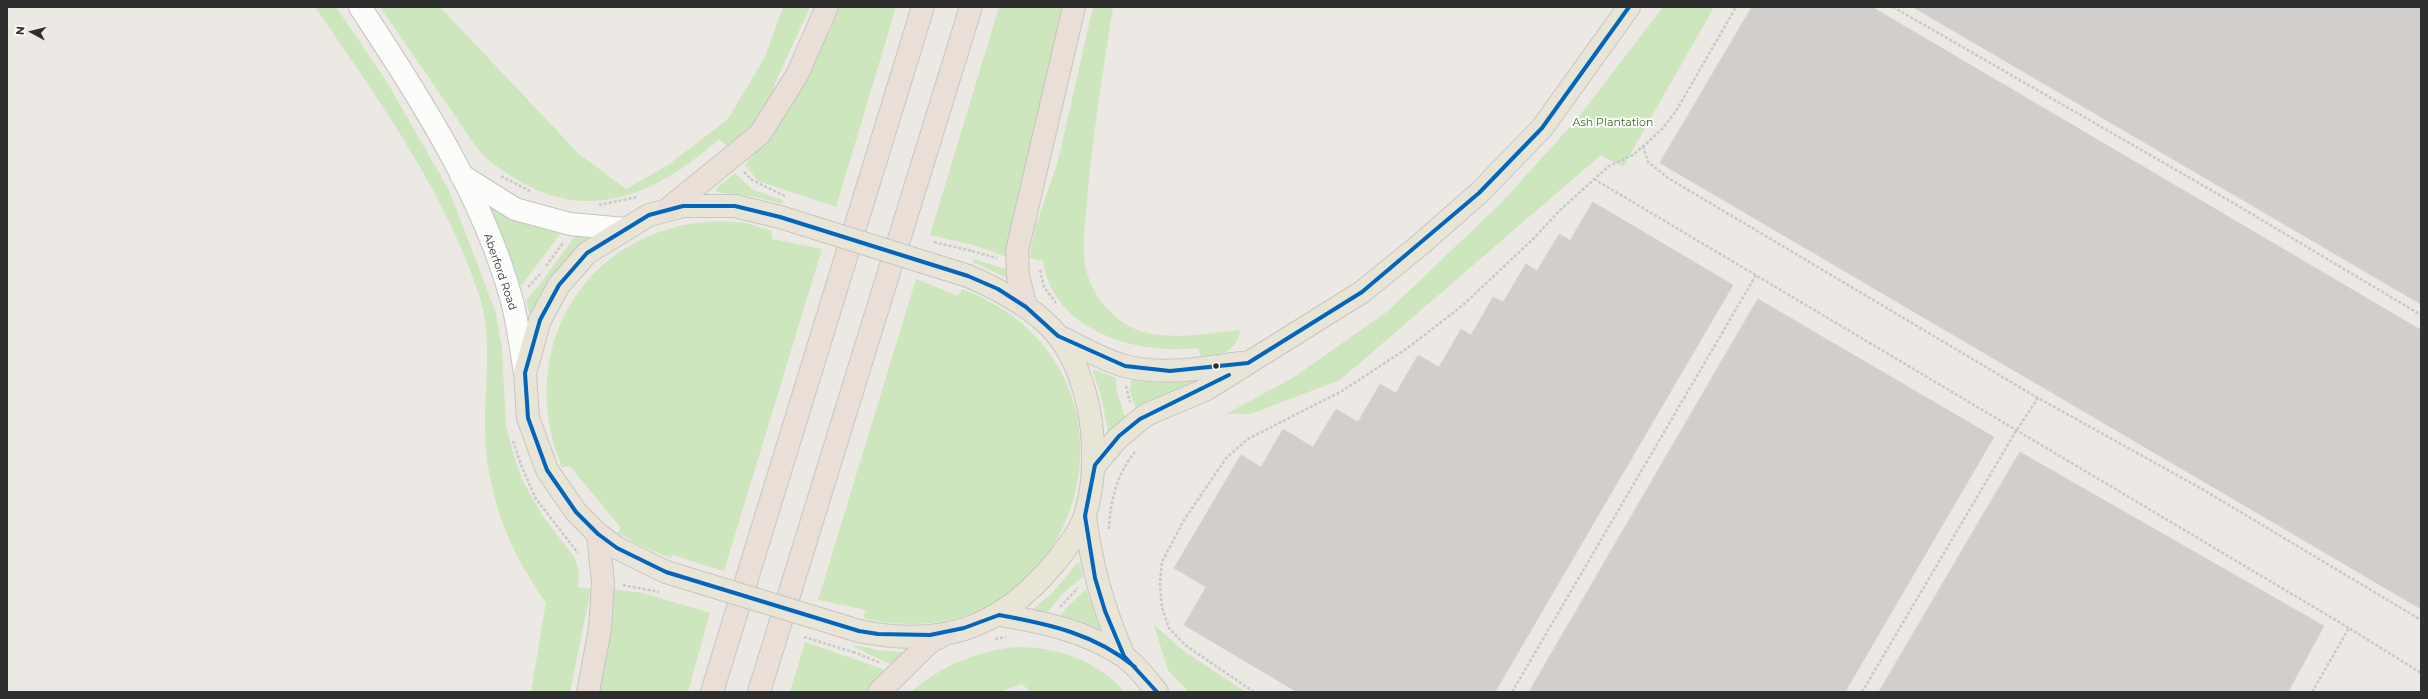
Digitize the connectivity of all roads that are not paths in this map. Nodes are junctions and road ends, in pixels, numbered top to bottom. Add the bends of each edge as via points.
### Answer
1 (360, 7) edge
2 (827, 7) edge
3 (923, 7) edge
4 (970, 7) edge
5 (1074, 7) edge
6 (1629, 7) edge
7 (461, 175) junction
8 (668, 209) junction
9 (625, 229) junction
10 (1026, 308) junction
11 (1058, 336) junction
12 (1248, 362) junction
13 (525, 373) junction
14 (1095, 465) junction
15 (1085, 516) junction
16 (598, 534) junction
17 (999, 615) junction
18 (945, 634) junction
19 (1124, 656) junction
20 (588, 692) edge
21 (712, 692) edge
22 (759, 692) edge
23 (879, 692) edge
24 (1157, 692) edge

1 - 7 main road, Aberford Road via 399,65
2 - 8 highway via 797,75 760,134
3 - 21 highway
4 - 22 highway
5 - 10 highway via 1019,240 1017,264
6 - 12 main road via 1542,128 1478,193 1362,292
7 - 9 main road, Aberford Road via 515,209 570,224
7 - 13 main road, Aberford Road via 494,246 511,297
8 - 9 main road via 649,214
8 - 10 main road, bridge via 683,206 784,207 968,276 998,289
9 - 13 main road via 587,253 559,285 540,320
10 - 11 main road
11 - 12 main road via 1125,366 1149,370 1170,371
11 - 14 main road via 1074,365 1090,408
12 - 14 main road via 1205,390 1148,414 1136,422 1116,439
13 - 16 main road via 528,418 547,470 576,512
14 - 15 main road
15 - 17 main road via 1063,554 1035,586
15 - 19 main road via 1095,578 1105,611
16 - 18 main road, bridge via 663,583 887,637 916,638
16 - 20 highway via 603,583 600,629
17 - 18 main road via 973,627
17 - 19 main road via 1050,623
18 - 23 highway via 930,642
19 - 24 main road

